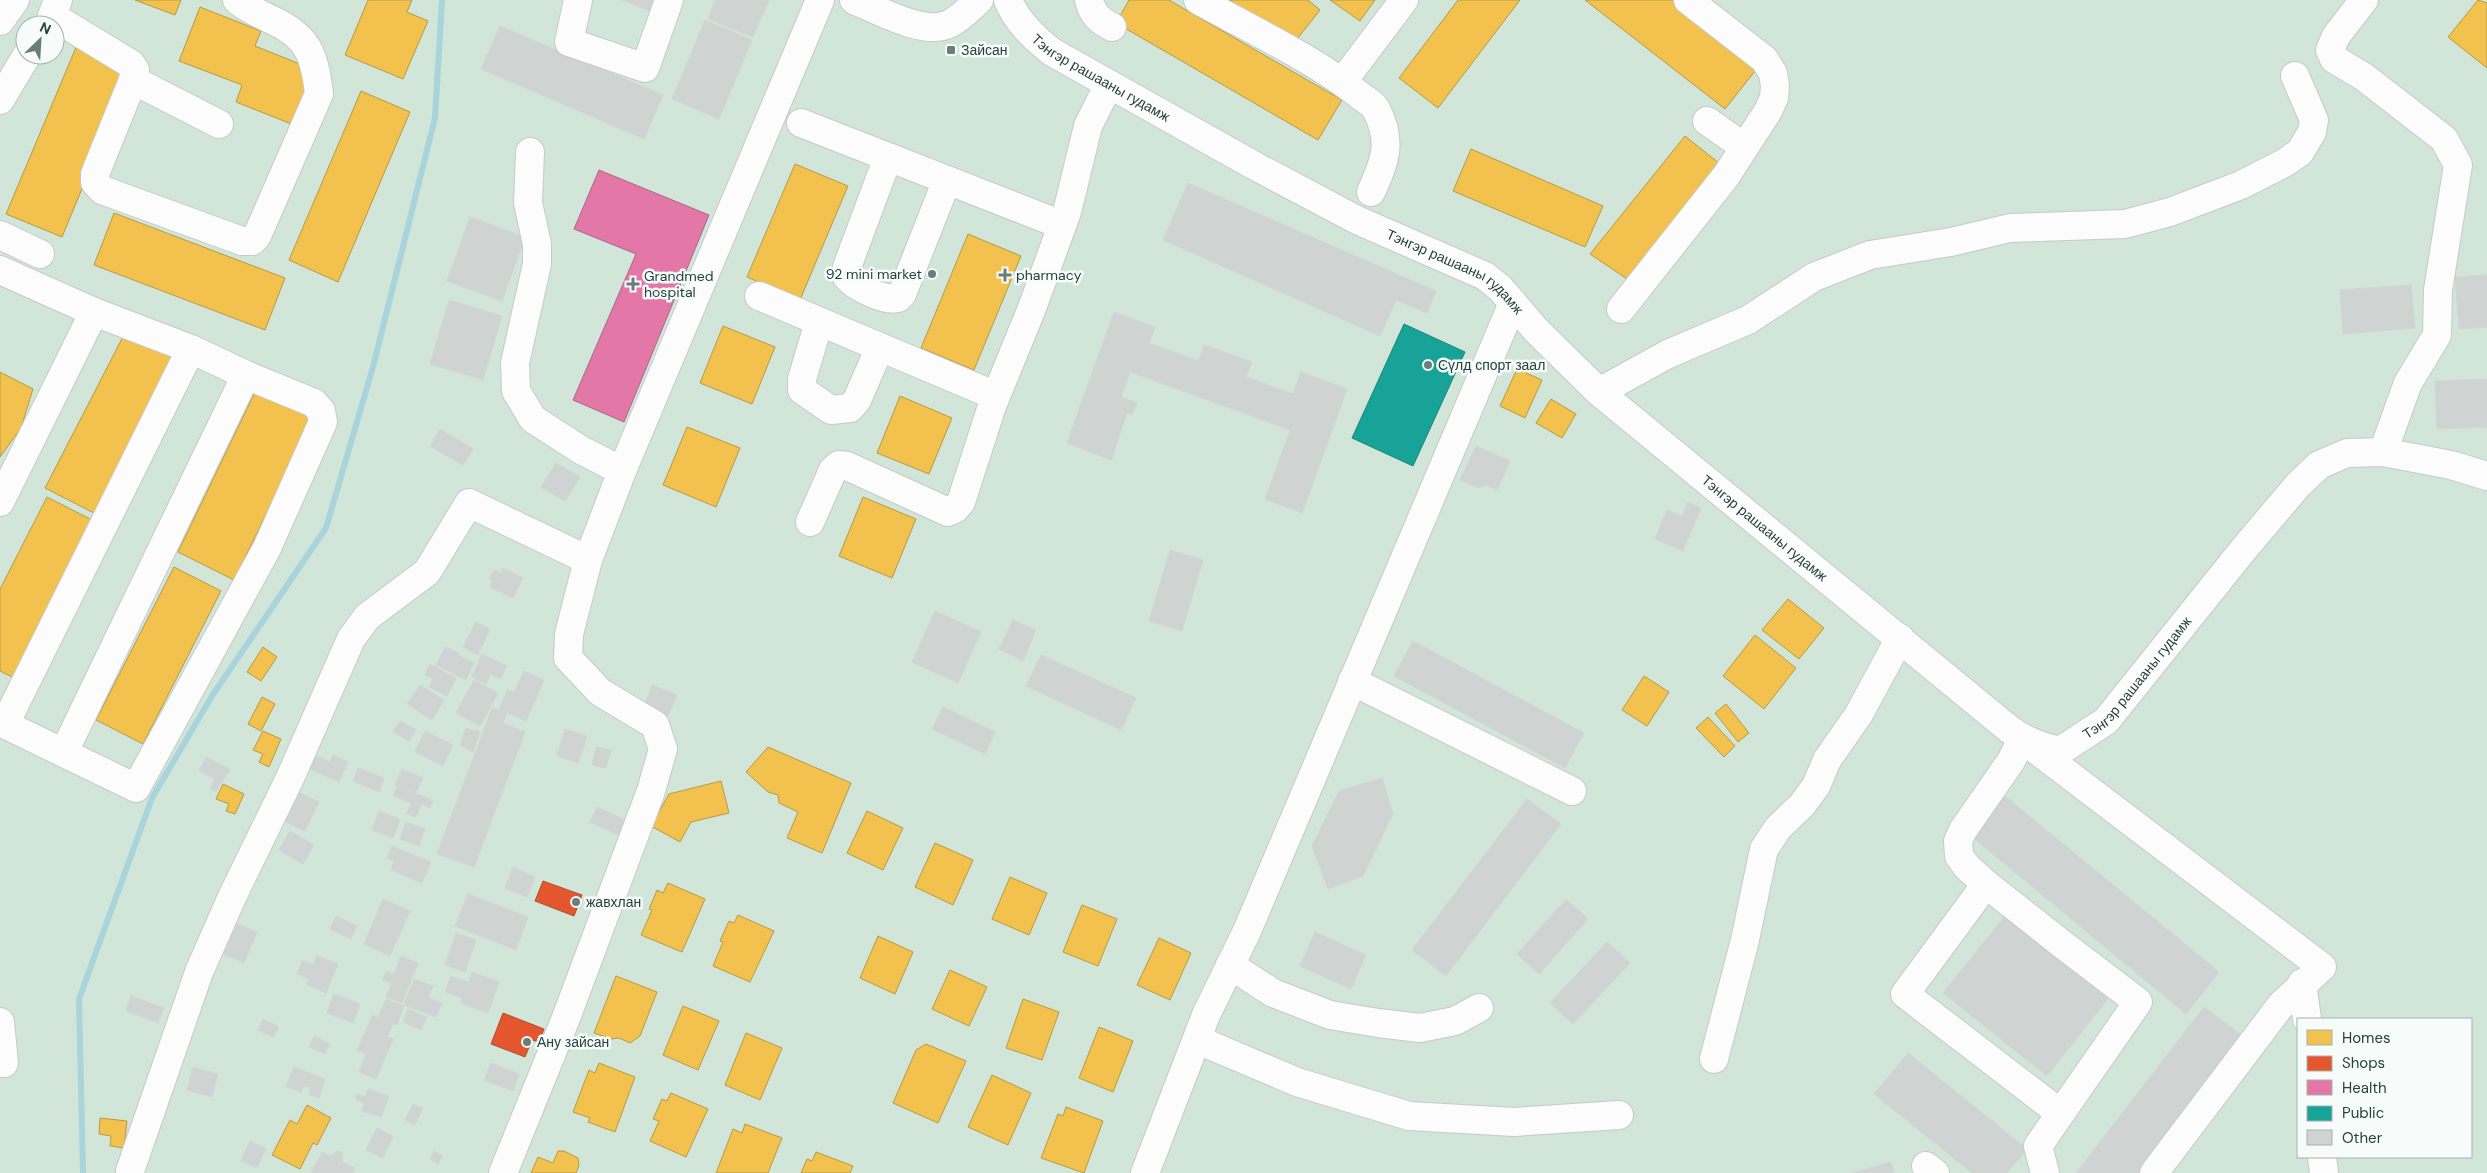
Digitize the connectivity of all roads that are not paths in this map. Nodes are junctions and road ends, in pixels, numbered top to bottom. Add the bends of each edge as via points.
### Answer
1 (237, 0) edge
2 (578, 0) edge
3 (669, 0) edge
4 (820, 0) edge
5 (854, 0) edge
6 (979, 0) edge
7 (1008, 0) edge
8 (1089, 0) edge
9 (1198, 0) edge
10 (1404, 0) edge
11 (1688, 0) edge
12 (2364, 0) edge
13 (52, 14) edge
14 (1112, 27) dead end
15 (21, 65) edge
16 (2295, 76) dead end
17 (133, 80) junction
18 (1343, 81) junction
19 (1109, 84) junction
20 (0, 100) edge
21 (1707, 121) dead end
22 (802, 123) dead end
23 (219, 124) dead end
24 (1744, 147) junction
25 (530, 152) dead end
26 (888, 157) junction
27 (947, 180) junction
28 (1371, 192) dead end
29 (1062, 225) junction
30 (0, 235) edge
31 (40, 254) dead end
32 (0, 270) edge
33 (759, 296) dead end
34 (1513, 303) junction
35 (1621, 309) dead end
36 (94, 312) junction
37 (819, 322) junction
38 (880, 347) junction
39 (192, 348) junction
40 (246, 375) junction
41 (1599, 392) junction
42 (996, 396) junction
43 (2383, 452) junction
44 (622, 471) junction
45 (2487, 476) edge
46 (0, 502) edge
47 (810, 522) dead end
48 (588, 560) junction
49 (1900, 638) junction
50 (1352, 682) junction
51 (2, 723) edge
52 (2022, 739) junction
53 (64, 752) junction
54 (1572, 791) dead end
55 (1986, 884) junction
56 (1230, 965) junction
57 (2302, 983) junction
58 (1479, 1008) dead end
59 (2307, 1018) edge
60 (0, 1022) edge
61 (1198, 1040) junction
62 (1714, 1059) dead end
63 (4, 1064) dead end
64 (2060, 1114) junction
65 (1619, 1115) dead end
66 (2322, 1158) edge
67 (130, 1171) dead end
68 (503, 1173) edge
69 (1145, 1173) edge
70 (2045, 1173) edge
71 (2154, 1173) edge
72 (2324, 1173) edge

1 - 17 street via 283,25 302,40 317,69 320,94 252,241 242,242 102,190 95,182 95,174
2 - 3 street via 569,42 645,68
4 - 44 street
5 - 6 street via 928,27 948,25
7 - 19 street, Тэнгэр рашааны гудамж via 1013,13 1037,40
8 - 14 street via 1091,10
9 - 18 street
10 - 18 street
11 - 24 street via 1764,59 1773,72 1774,98
12 - 43 street via 2336,36 2330,50 2334,59 2364,76 2444,139 2458,165 2438,290 2436,335 2408,383
13 - 17 street via 131,64 135,70
15 - 20 street
16 - 41 street via 2314,120 2307,144 2286,162 2241,185 2170,212 2125,224 2010,228 1951,242 1870,255 1814,278 1748,320 1668,354
17 - 23 street
18 - 28 street via 1375,108 1386,139 1385,161
19 - 29 street via 1088,126
19 - 34 street, Тэнгэр рашааны гудамж via 1358,220 1485,276
21 - 24 street
22 - 26 street
24 - 35 street via 1726,176
25 - 44 street via 528,203 537,244 536,264 515,363 516,390 533,419 581,450
26 - 27 street
26 - 27 street via 847,267 846,277 871,292 894,299 902,294
27 - 29 street
29 - 42 street
30 - 31 street
32 - 36 street
33 - 37 street
34 - 41 street, Тэнгэр рашааны гудамж
34 - 50 street
36 - 39 street
36 - 46 street
37 - 38 street
37 - 38 street via 802,379 802,390 831,410 850,408 857,400
38 - 42 street
39 - 40 street
39 - 51 street
40 - 53 street
40 - 53 street via 314,404 321,411 323,422 268,548 136,788
41 - 49 street, Тэнгэр рашааны гудамж
42 - 47 street via 961,502 955,509 948,512 839,465 833,470
43 - 45 street, Тэнгэр рашааны гудамж via 2451,465
43 - 52 street, Тэнгэр рашааны гудамж via 2347,453 2319,466 2298,485 2106,721 2060,751
44 - 48 street
48 - 67 street via 469,504 427,572 367,617 351,639 199,972
48 - 68 street via 569,634 568,658 600,692 655,725 662,748 651,791 623,854 566,1018
49 - 52 street, Тэнгэр рашааны гудамж
49 - 62 street via 1874,689 1827,760 1809,797 1778,828 1764,849 1745,940
50 - 54 street
50 - 56 street
51 - 53 street
52 - 55 street via 1958,842 1959,856
52 - 57 street via 2322,967
55 - 64 street via 2138,1002
55 - 64 street via 1905,994
56 - 58 street via 1273,993 1330,1015 1420,1028 1455,1021
56 - 61 street
57 - 59 street
57 - 71 street via 2281,1005
60 - 63 street
61 - 65 street via 1297,1082 1409,1116 1514,1122
61 - 69 street
64 - 70 street via 2038,1146
66 - 72 street

